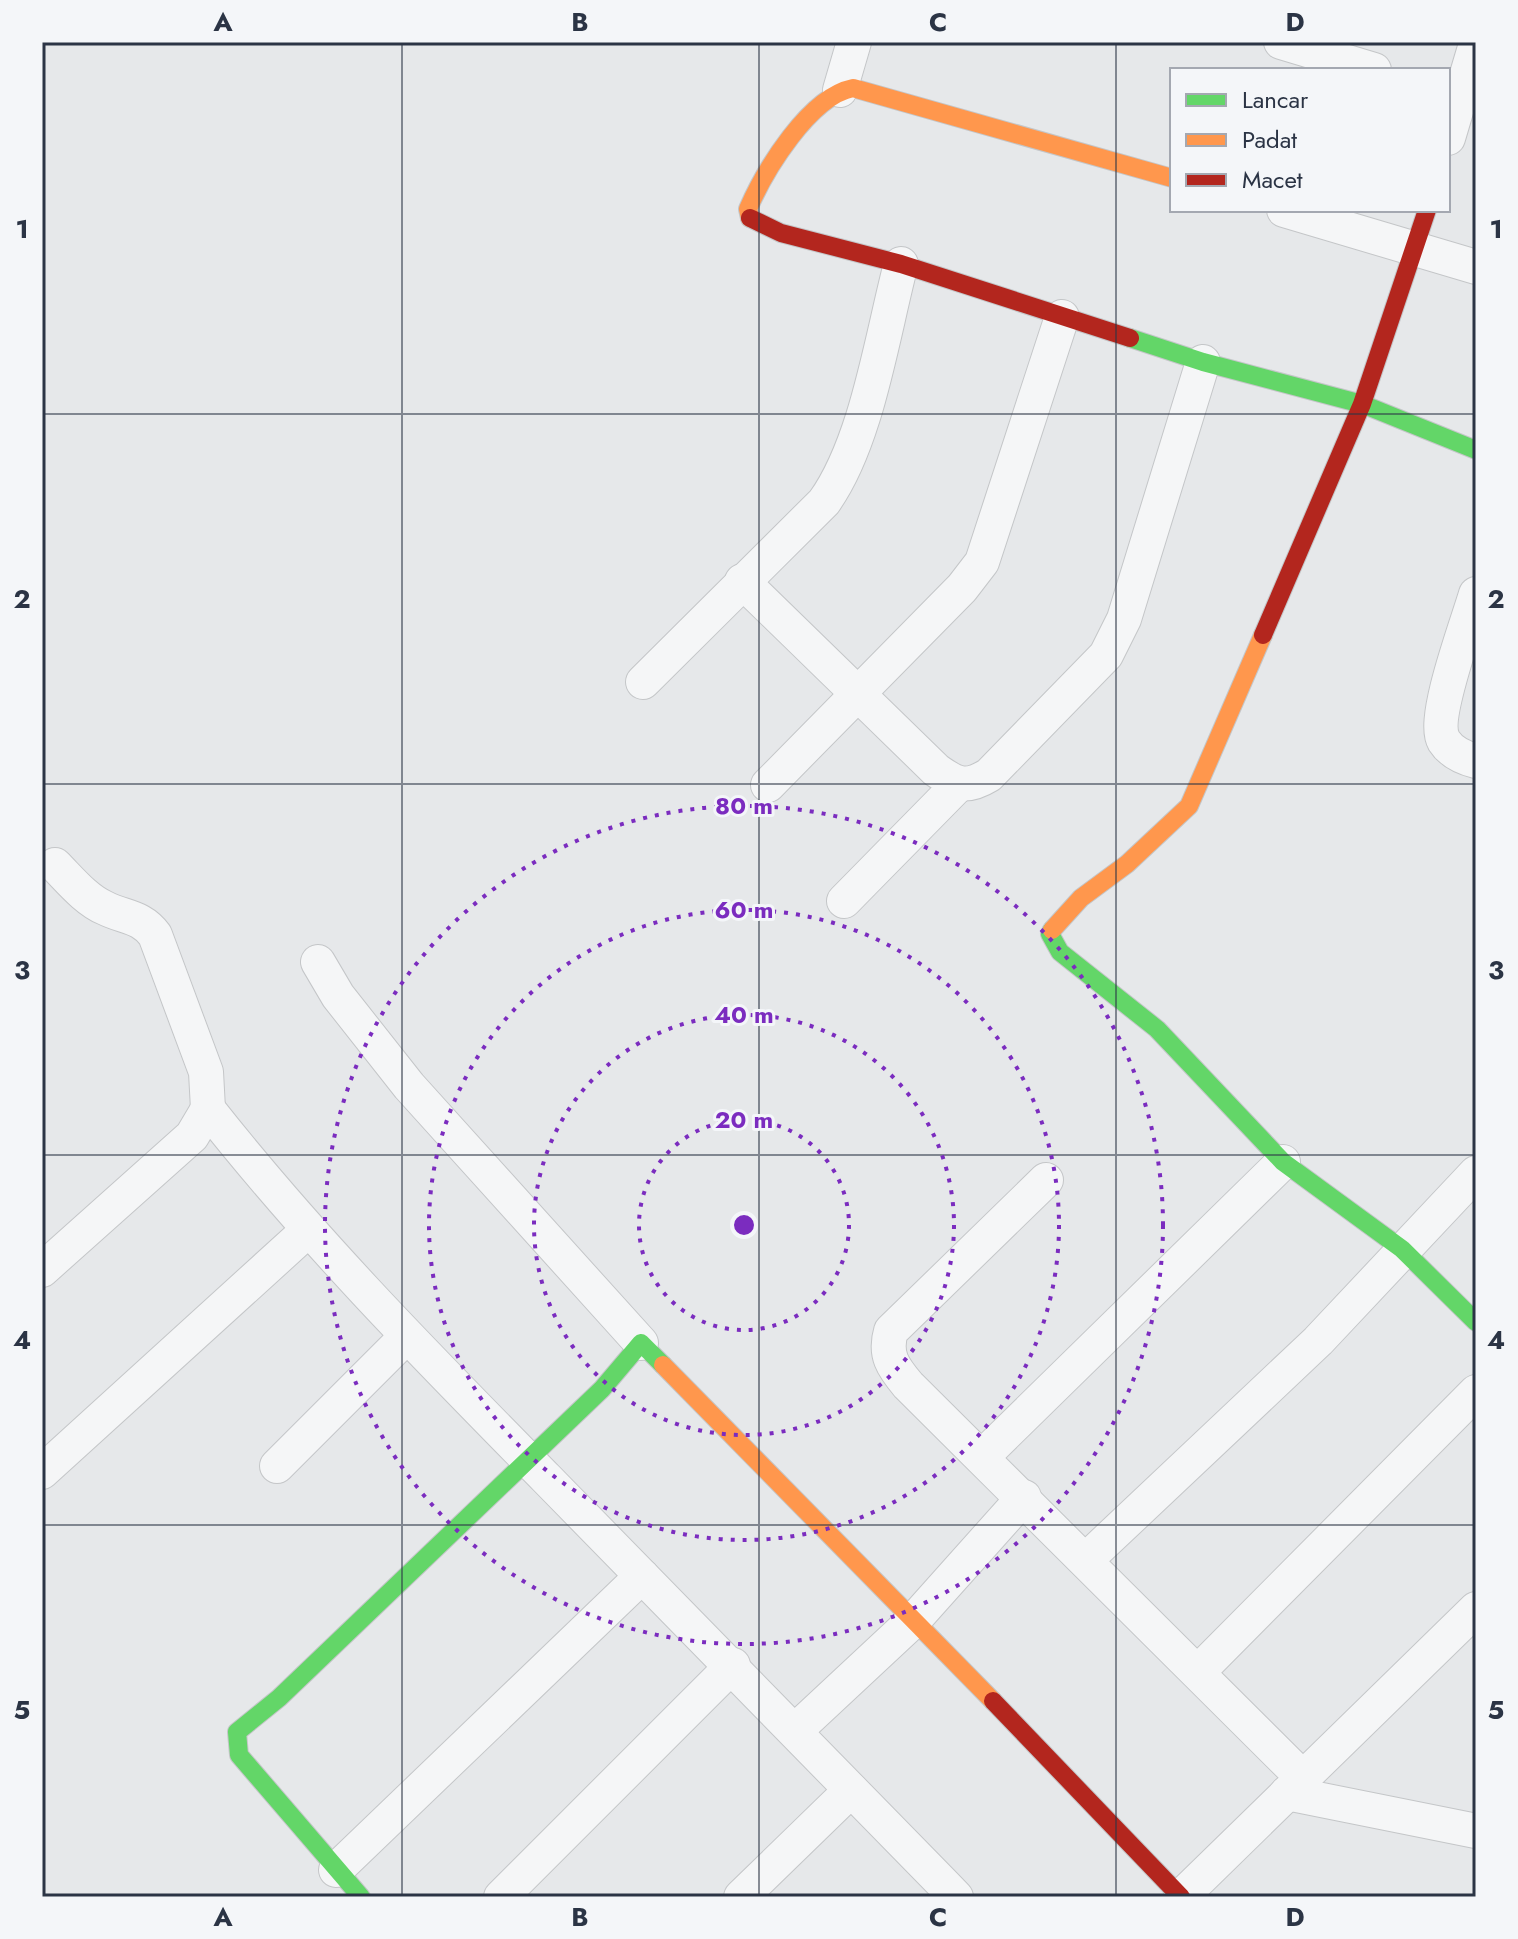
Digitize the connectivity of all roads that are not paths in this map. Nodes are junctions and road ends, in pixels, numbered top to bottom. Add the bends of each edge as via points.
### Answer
1 (854, 42) edge
2 (1297, 44) edge
3 (1476, 44) edge
4 (1368, 68) edge
5 (840, 90) junction
6 (1461, 97) edge
7 (1450, 132) edge
8 (1170, 177) edge
9 (1291, 212) edge
10 (1426, 212) edge
11 (1416, 247) junction
12 (901, 264) junction
13 (1476, 267) edge
14 (1062, 317) junction
15 (1203, 362) junction
16 (1362, 404) junction
17 (1476, 450) edge
18 (742, 581) junction
19 (1476, 594) edge
20 (643, 682) dead end
21 (857, 692) junction
22 (1476, 761) edge
23 (768, 785) dead end
24 (958, 785) junction
25 (55, 865) dead end
26 (844, 901) dead end
27 (318, 962) dead end
28 (208, 1109) junction
29 (1283, 1162) junction
30 (1476, 1173) edge
31 (1046, 1180) dead end
32 (307, 1231) junction
33 (1402, 1249) junction
34 (42, 1270) edge
35 (1476, 1322) edge
36 (406, 1337) junction
37 (641, 1343) junction
38 (1476, 1392) edge
39 (983, 1456) junction
40 (529, 1460) junction
41 (277, 1466) dead end
42 (42, 1472) edge
43 (1024, 1497) junction
44 (1087, 1559) junction
45 (642, 1576) junction
46 (1476, 1609) edge
47 (915, 1619) junction
48 (733, 1665) junction
49 (1198, 1672) junction
50 (796, 1730) junction
51 (1295, 1786) junction
52 (851, 1790) junction
53 (1476, 1831) edge
54 (336, 1870) junction
55 (361, 1897) edge
56 (501, 1897) edge
57 (741, 1897) edge
58 (956, 1897) edge
59 (1181, 1897) edge

1 - 5 street
2 - 4 street
3 - 6 street
5 - 8 street via 853,88
5 - 12 street via 819,105 756,189 748,209 751,220 781,233
6 - 7 street
9 - 11 street
10 - 11 street
11 - 13 street
11 - 16 street
12 - 14 street
12 - 18 street via 842,474 824,502
14 - 15 street
14 - 21 street via 982,562
15 - 16 street
15 - 24 street via 1124,619 1106,655 989,775 972,785
16 - 17 street
16 - 29 street via 1189,806 1081,898 1050,934 1060,952 1166,1037
18 - 20 street
18 - 21 street
19 - 22 street via 1440,719 1444,741
21 - 23 street
21 - 24 street
24 - 26 street
25 - 28 street via 105,909 147,923 155,935 206,1072
27 - 37 street via 409,1086
28 - 32 street
28 - 34 street via 192,1136
29 - 33 street
29 - 39 street
30 - 33 street
31 - 39 street via 910,1309 886,1346 890,1363 908,1385
32 - 36 street
32 - 42 street
33 - 35 street
33 - 44 street via 1318,1341
36 - 40 street
36 - 41 street
37 - 40 street
37 - 47 street
38 - 49 street
39 - 43 street
40 - 45 street
40 - 54 street via 237,1732 239,1755
43 - 44 street
43 - 47 street
44 - 49 street
45 - 48 street
45 - 54 street
46 - 51 street
47 - 50 street
47 - 59 street
48 - 50 street
48 - 56 street
49 - 51 street
50 - 52 street
51 - 53 street
51 - 59 street
52 - 57 street
52 - 58 street
54 - 55 street

